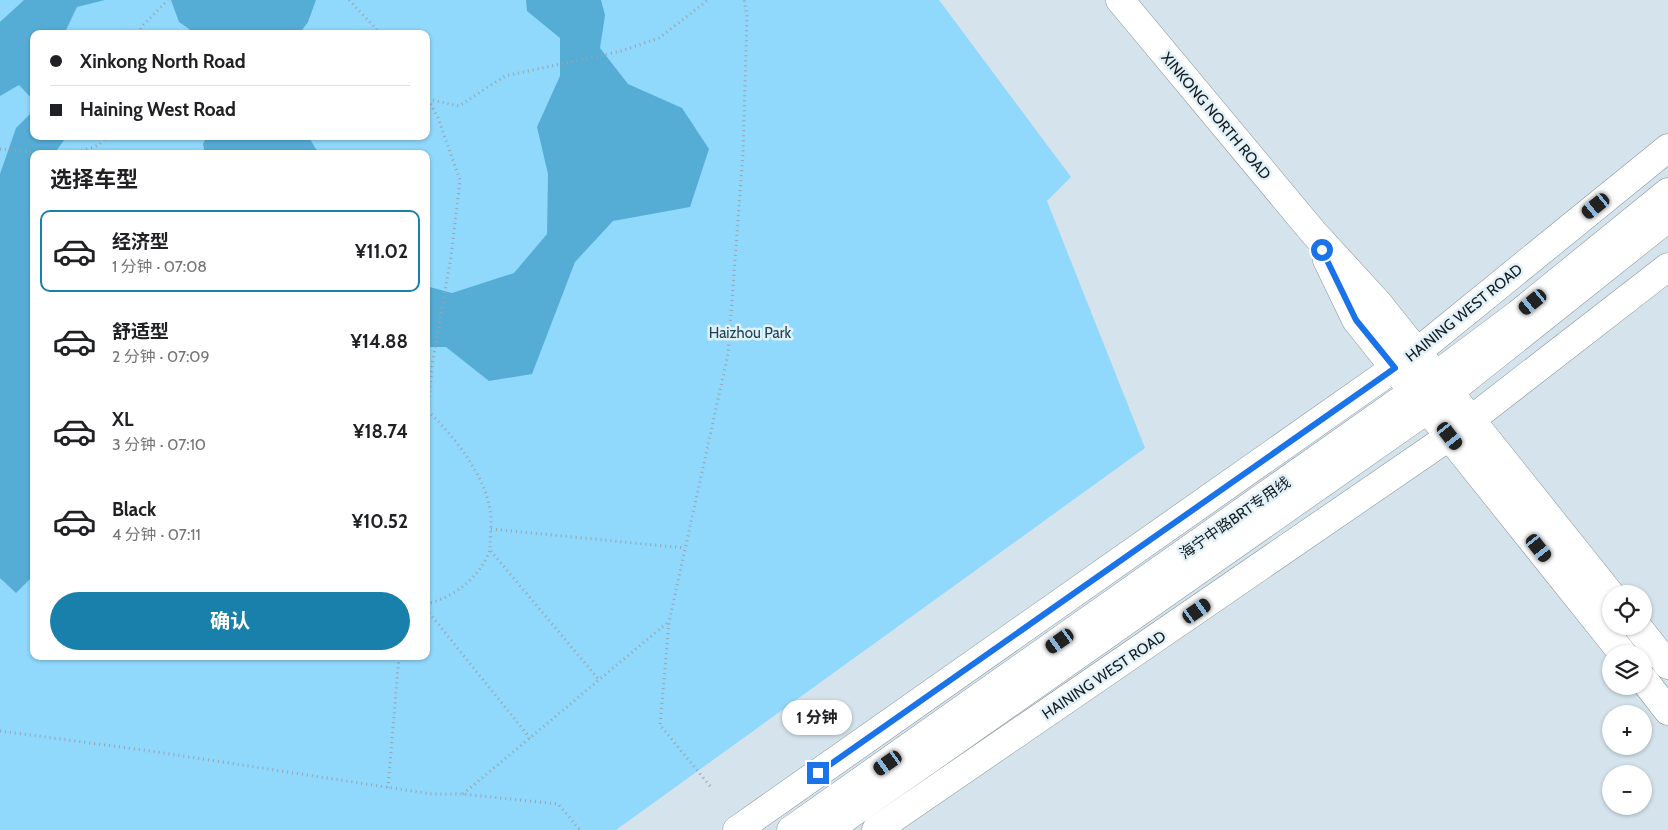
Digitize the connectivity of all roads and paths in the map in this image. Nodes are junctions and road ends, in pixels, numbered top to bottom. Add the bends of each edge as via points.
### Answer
1 (168, 0) edge
2 (349, 0) edge
3 (708, 0) edge
4 (744, 0) edge
5 (1120, 0) edge
6 (140, 30) edge
7 (376, 30) edge
8 (430, 99) edge
9 (430, 103) edge
10 (102, 140) edge
11 (1668, 148) edge
12 (0, 149) edge
13 (83, 150) edge
14 (30, 152) edge
15 (1668, 192) edge
16 (1668, 218) edge
17 (1313, 232) junction
18 (1668, 267) edge
19 (1417, 352) junction
20 (1395, 368) junction
21 (430, 384) edge
22 (1431, 393) junction
23 (430, 413) edge
24 (1460, 429) junction
25 (490, 529) junction
26 (685, 548) junction
27 (490, 550) junction
28 (1602, 585) edge
29 (430, 603) edge
30 (430, 614) edge
31 (669, 622) junction
32 (1643, 635) edge
33 (1616, 645) edge
34 (399, 660) edge
35 (1668, 665) edge
36 (600, 681) junction
37 (1652, 690) edge
38 (1668, 711) edge
39 (0, 731) edge
40 (530, 738) junction
41 (710, 786) dead end
42 (388, 788) junction
43 (463, 794) junction
44 (580, 830) edge
45 (737, 830) edge
46 (791, 830) edge
47 (828, 830) edge
48 (876, 830) edge

1 - 6 path
2 - 7 path
3 - 8 path via 659,38 621,51 505,76 459,106
4 - 26 path via 747,16 743,153 728,354
5 - 17 main road, XINKONG NORTH ROAD
9 - 21 path via 460,180
10 - 13 path
11 - 19 main road, HAINING WEST ROAD
12 - 14 path
15 - 22 main road, 海宁中路BRT专用线 via 1518,314
16 - 22 main road, 海宁中路BRT专用线
17 - 19 main road, XINKONG NORTH ROAD via 1378,303
17 - 20 main road, XINKONG NORTH ROAD via 1356,320
18 - 24 main road, HAINING WEST ROAD
19 - 20 main road, HAINING WEST ROAD
19 - 22 main road, XINKONG NORTH ROAD
20 - 22 main road, XINKONG NORTH ROAD
20 - 45 main road, HAINING WEST ROAD
22 - 24 main road, XINKONG NORTH ROAD
22 - 46 main road, 海宁中路BRT专用线
22 - 47 main road, 海宁中路BRT专用线
23 - 25 path via 462,448 474,470 491,518
24 - 28 main road, XINKONG NORTH ROAD
24 - 33 main road, XINKONG NORTH ROAD
24 - 48 main road, HAINING WEST ROAD
25 - 26 path
25 - 27 path
26 - 31 path
27 - 29 path via 481,566 461,588
27 - 36 path
30 - 40 path
31 - 36 path
31 - 41 path via 660,725
32 - 35 main road
34 - 42 path
36 - 40 path
37 - 38 main road
39 - 42 path
40 - 43 path
42 - 43 path
43 - 44 path via 558,804

